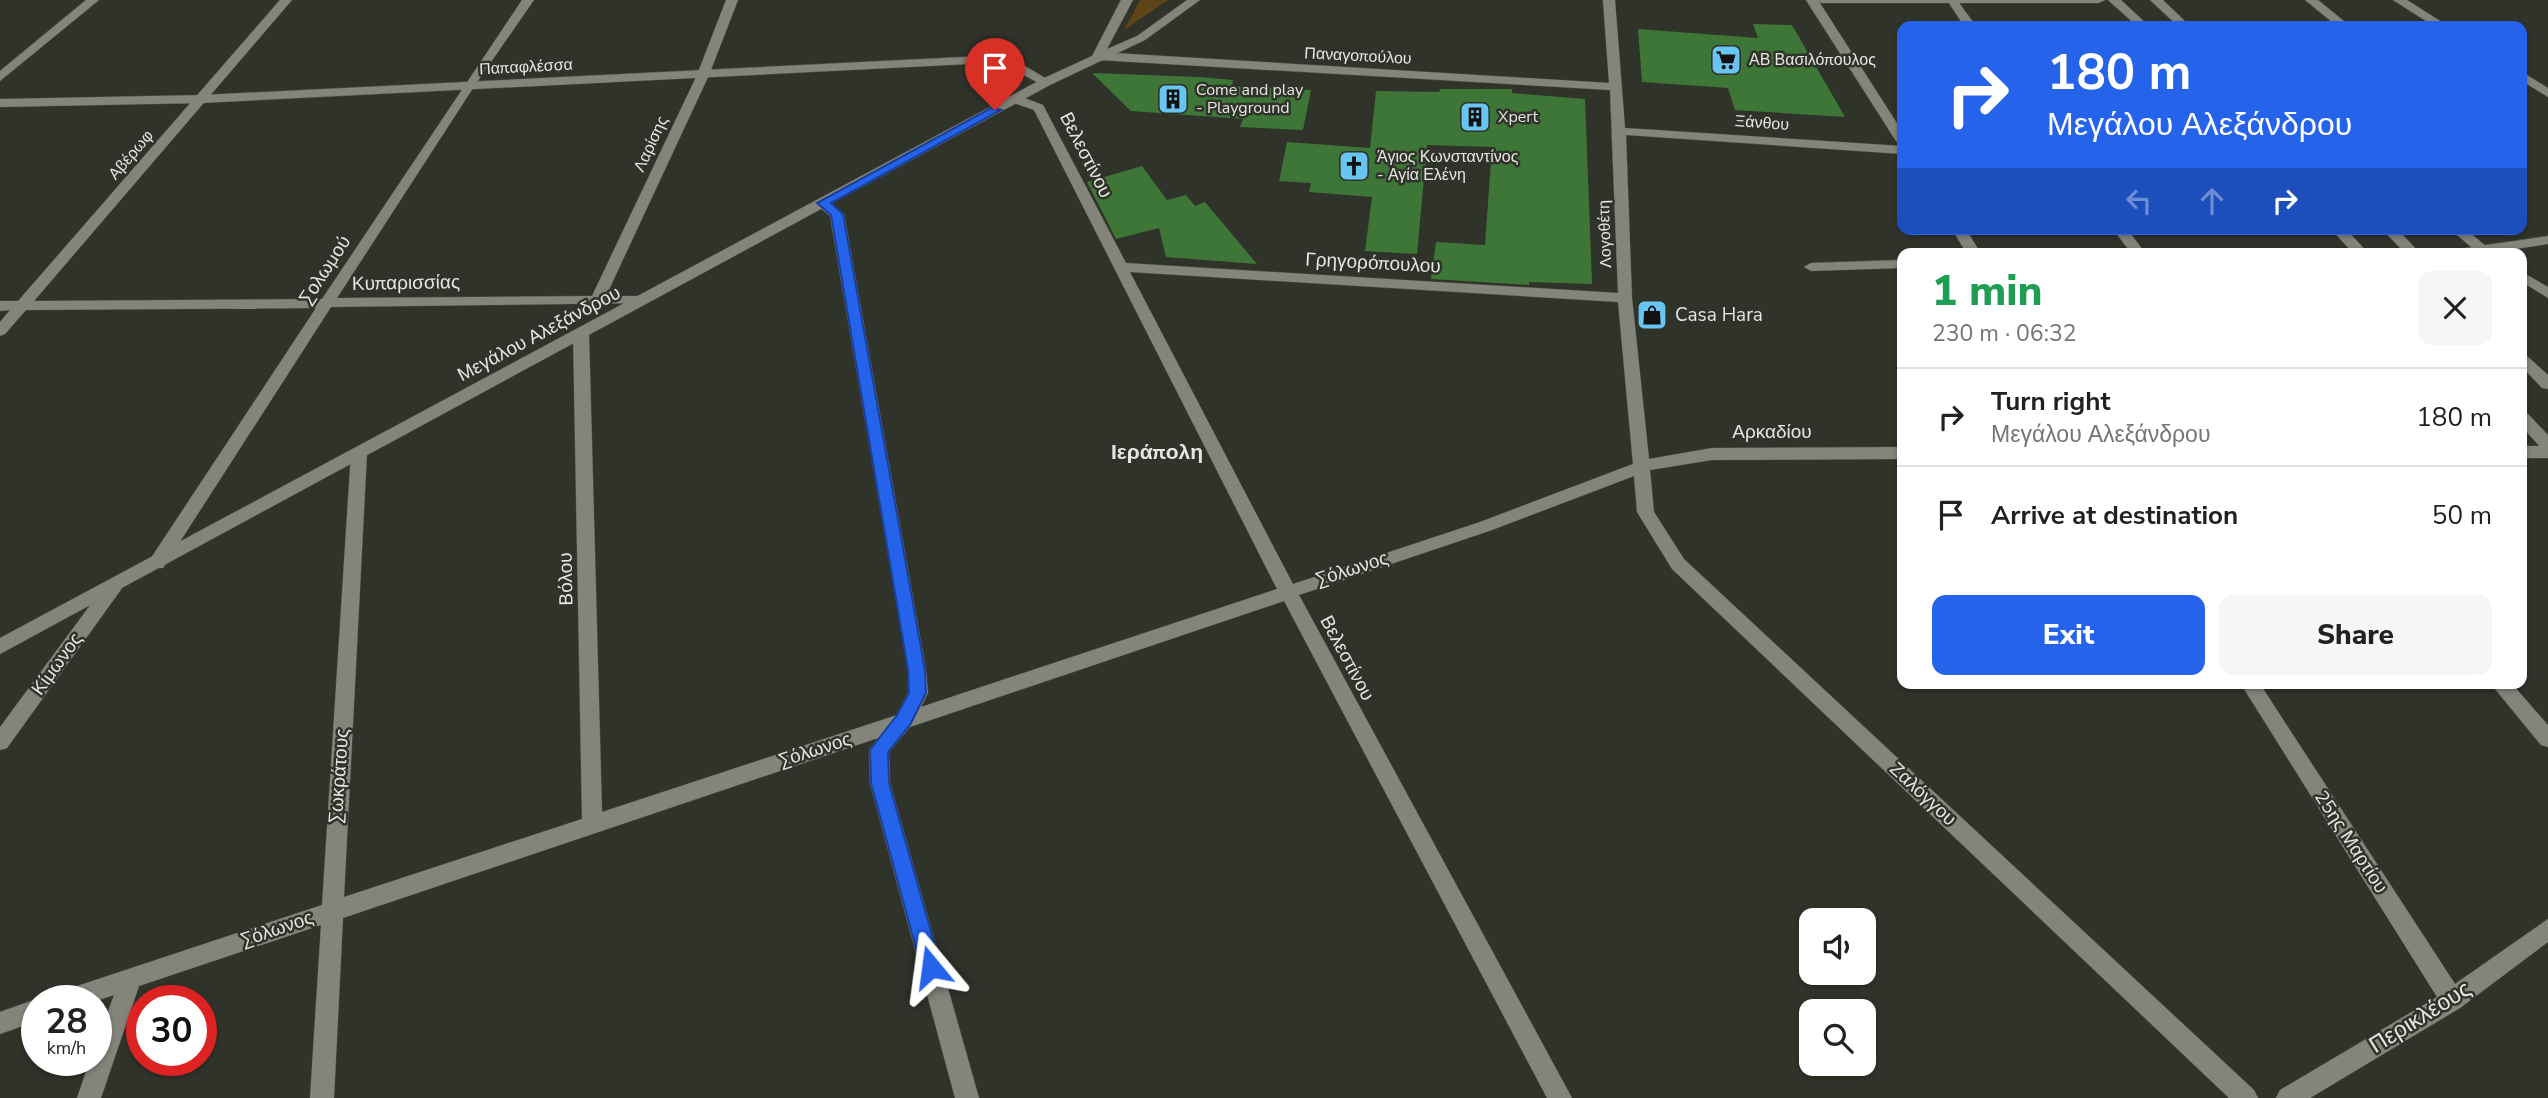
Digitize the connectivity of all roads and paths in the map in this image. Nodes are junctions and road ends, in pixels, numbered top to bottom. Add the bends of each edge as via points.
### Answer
1 (93, 0) edge
2 (286, 0) edge
3 (528, 0) edge
4 (732, 0) edge
5 (1127, 0) edge
6 (1194, 0) edge
7 (1608, 0) edge
8 (1812, 0) edge
9 (1822, 0) edge
10 (2099, 0) edge
11 (2114, 0) edge
12 (2156, 0) edge
13 (2311, 0) edge
14 (2399, 0) edge
15 (1952, 2) edge
16 (1966, 21) edge
17 (2137, 21) edge
18 (2179, 21) edge
19 (2338, 21) edge
20 (2433, 21) edge
21 (1098, 56) junction
22 (702, 75) junction
23 (0, 77) edge
24 (2527, 79) edge
25 (1046, 82) junction
26 (469, 85) junction
27 (1616, 87) junction
28 (2548, 93) edge
29 (202, 99) junction
30 (1015, 99) junction
31 (0, 103) edge
32 (1619, 131) junction
33 (1897, 133) edge
34 (1897, 150) edge
35 (823, 203) junction
36 (2344, 235) edge
37 (2395, 235) edge
38 (2465, 235) edge
39 (2548, 240) edge
40 (2356, 248) edge
41 (2408, 248) edge
42 (2481, 248) edge
43 (2502, 248) edge
44 (1897, 264) edge
45 (1119, 267) junction
46 (1811, 267) dead end
47 (2527, 279) edge
48 (2548, 294) edge
49 (1625, 298) junction
50 (597, 300) junction
51 (643, 300) junction
52 (326, 303) junction
53 (0, 306) edge
54 (23, 306) junction
55 (0, 331) edge
56 (581, 333) junction
57 (2527, 364) edge
58 (2548, 384) edge
59 (2527, 423) edge
60 (2548, 445) edge
61 (2527, 452) edge
62 (2548, 452) edge
63 (359, 453) junction
64 (1897, 453) edge
65 (1643, 466) junction
66 (157, 563) junction
67 (114, 586) junction
68 (1286, 590) junction
69 (0, 648) edge
70 (2253, 689) edge
71 (2504, 689) edge
72 (904, 720) junction
73 (2548, 739) edge
74 (0, 742) edge
75 (592, 824) junction
76 (331, 911) junction
77 (2548, 929) edge
78 (131, 978) junction
79 (111, 985) edge
80 (2452, 1000) junction
81 (21, 1016) edge
82 (0, 1023) edge
83 (89, 1098) edge
84 (322, 1098) edge
85 (967, 1098) edge
86 (1560, 1098) edge
87 (2246, 1098) edge
88 (2288, 1098) edge

1 - 23 street
2 - 29 street, Αβέρωφ
3 - 26 street, Σολωμού
4 - 22 street, Λαρίσης
5 - 21 street
6 - 21 street, Μεγάλου Αλεξάνδρου via 1141,38
7 - 27 street, Λογοθέτη
8 - 33 street
9 - 15 street
10 - 15 street
11 - 17 street
12 - 18 street
13 - 19 street
14 - 20 street
15 - 16 street
21 - 25 street, Μεγάλου Αλεξάνδρου
21 - 27 street, Παναγοπούλου
22 - 25 street, Παπαφλέσσα via 1004,59
22 - 26 street, Παπαφλέσσα
22 - 50 street, Λαρίσης
24 - 28 street
25 - 30 street, Μεγάλου Αλεξάνδρου
26 - 29 street, Παπαφλέσσα
26 - 52 street, Σολωμού
27 - 32 street, Λογοθέτη
29 - 31 street, Παπαφλέσσα
29 - 54 street, Αβέρωφ
30 - 35 street, Μεγάλου Αλεξάνδρου
30 - 45 street, Βελεστίνου via 1039,108
32 - 34 street, Ξάνθου
32 - 49 street, Λογοθέτη
35 - 51 street, Μεγάλου Αλεξάνδρου
35 - 72 street via 837,214 916,670 918,693
36 - 40 street
37 - 41 street
38 - 42 street
39 - 43 street
44 - 46 street
45 - 49 street, Γρηγορόπουλου
45 - 68 street, Βελεστίνου
47 - 48 street
49 - 65 street, Λογοθέτη
50 - 51 street, Κυπαρισσίας
50 - 52 street, Κυπαρισσίας
51 - 56 street, Μεγάλου Αλεξάνδρου
52 - 54 street, Κυπαρισσίας
52 - 66 street, Σολωμού
53 - 54 street, Κυπαρισσίας
54 - 55 street, Αβέρωφ
56 - 63 street, Μεγάλου Αλεξάνδρου
56 - 75 street, Βόλου
57 - 58 street
59 - 60 street
61 - 62 street
63 - 66 street, Μεγάλου Αλεξάνδρου
63 - 76 street, Σωκράτους
64 - 65 street, Αρκαδίου via 1712,454
65 - 68 street, Σόλωνος via 1486,526
65 - 87 street, Ζαλόγγου via 1646,512 1678,564
66 - 67 street, Μεγάλου Αλεξάνδρου
67 - 69 street, Μεγάλου Αλεξάνδρου
67 - 74 street, Κίμωνος
68 - 72 street, Σόλωνος
68 - 86 street, Βελεστίνου
70 - 80 street, 25ης Μαρτίου
71 - 73 street
72 - 75 street, Σόλωνος
72 - 85 street via 879,750 880,783
75 - 76 street, Σόλωνος
76 - 78 street, Σόλωνος
76 - 84 street, Σωκράτους
77 - 80 street, Περικλέους
78 - 79 street, Σόλωνος
78 - 83 street
80 - 88 street, Περικλέους
81 - 82 street

